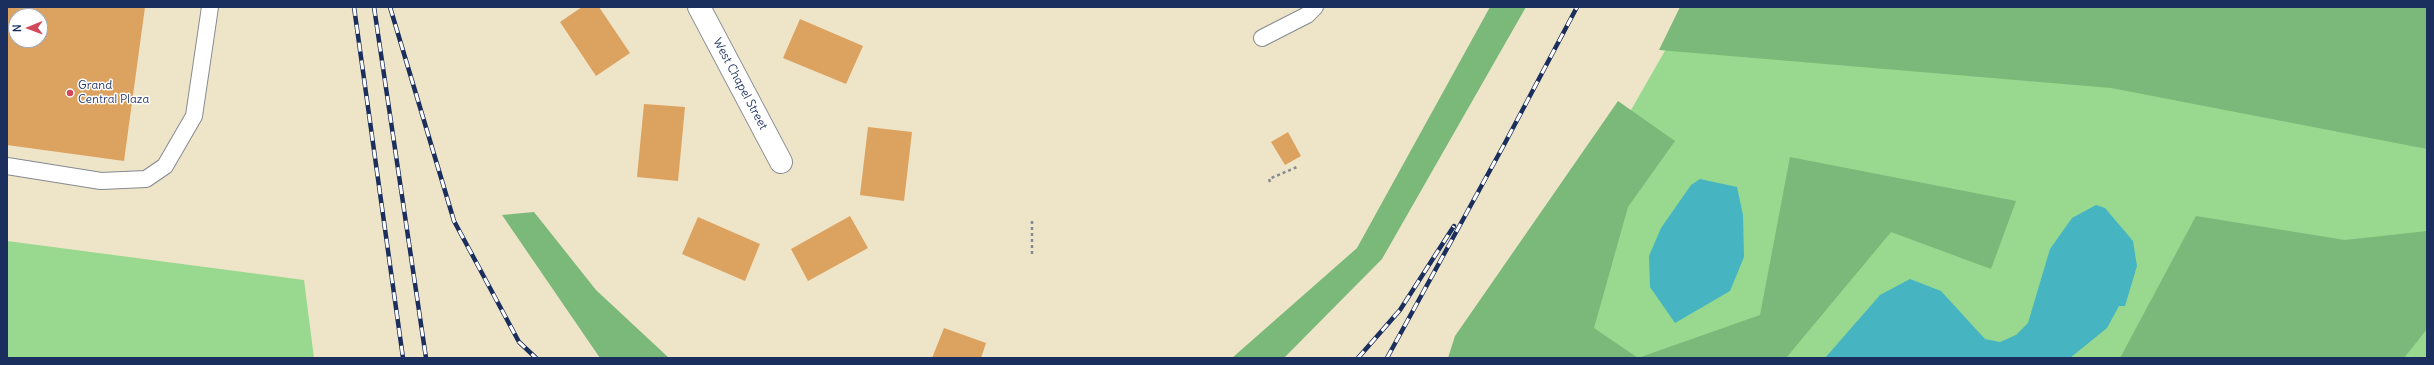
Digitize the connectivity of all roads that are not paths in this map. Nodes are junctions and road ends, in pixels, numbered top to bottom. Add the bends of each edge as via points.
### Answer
1 (210, 7) edge
2 (699, 7) edge
3 (1315, 7) edge
4 (1262, 38) dead end
5 (781, 162) dead end
6 (7, 166) edge

1 - 6 lane via 194,116 165,166 146,179 101,181
2 - 5 street, West Chapel Street
3 - 4 lane via 1307,15

